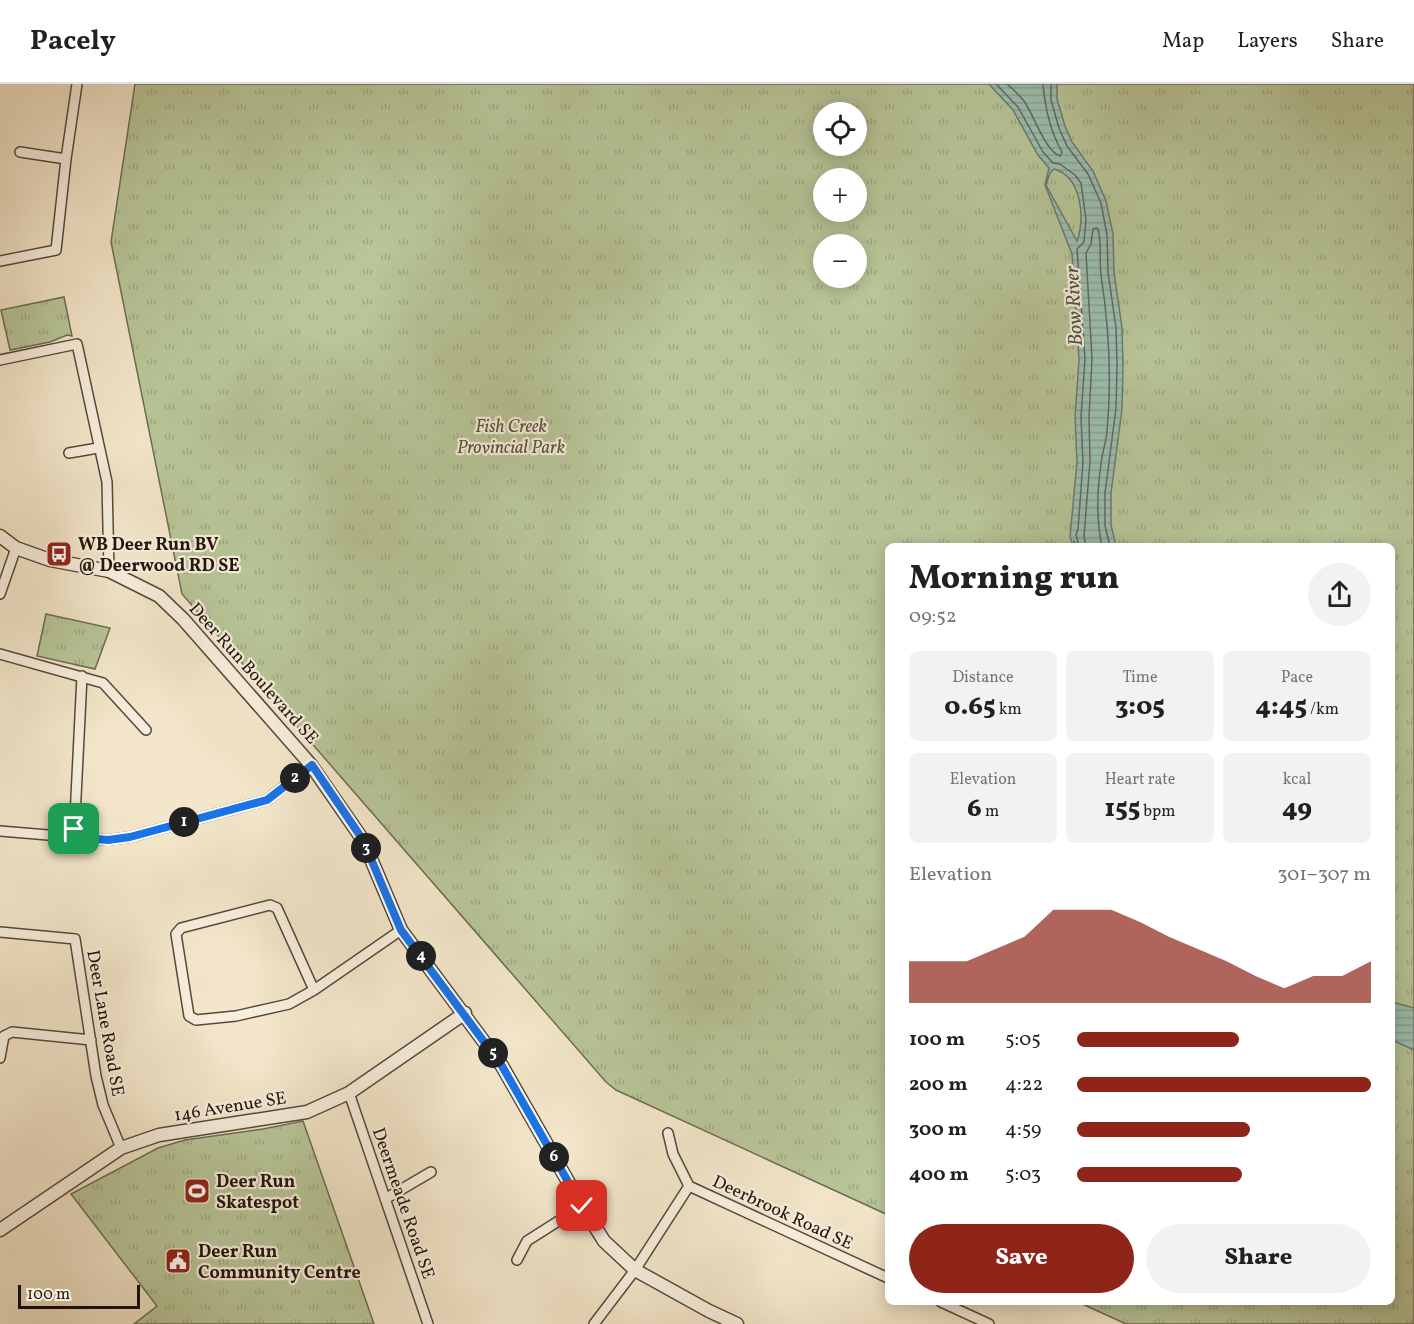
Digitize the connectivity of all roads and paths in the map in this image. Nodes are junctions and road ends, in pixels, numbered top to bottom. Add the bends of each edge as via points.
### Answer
1 (77, 84) edge
2 (20, 152) dead end
3 (66, 159) junction
4 (0, 261) edge
5 (0, 360) edge
6 (98, 448) junction
7 (69, 453) dead end
8 (0, 536) edge
9 (16, 548) junction
10 (109, 571) junction
11 (0, 594) edge
12 (0, 654) edge
13 (82, 676) junction
14 (146, 730) dead end
15 (312, 765) junction
16 (0, 831) edge
17 (74, 837) junction
18 (401, 930) junction
19 (0, 932) edge
20 (314, 990) junction
21 (465, 1013) junction
22 (91, 1040) junction
23 (0, 1058) edge
24 (349, 1093) junction
25 (668, 1133) dead end
26 (121, 1148) junction
27 (431, 1173) dead end
28 (689, 1186) junction
29 (386, 1199) junction
30 (582, 1206) junction
31 (0, 1230) edge
32 (517, 1260) dead end
33 (635, 1270) junction
34 (885, 1277) edge
35 (948, 1305) edge
36 (428, 1324) edge
37 (594, 1324) edge
38 (737, 1324) edge
39 (989, 1324) edge

1 - 3 street
2 - 3 street
3 - 4 street via 56,250
5 - 6 street via 77,344
6 - 7 street
6 - 10 street via 107,482
8 - 9 street, Deer Run Boulevard SE
9 - 10 street, Deer Run Boulevard SE via 50,560
9 - 11 street
10 - 15 street, Deer Run Boulevard SE via 159,596
12 - 13 street
13 - 14 street via 103,682
13 - 17 street
15 - 17 street via 267,800 130,837
15 - 18 street, Deer Run Boulevard SE via 363,840
16 - 17 street
18 - 20 street
18 - 21 street, Deer Run Boulevard SE
19 - 22 street, Deer Lane Road SE via 75,939
20 - 20 street via 289,1004 196,1020 189,1016 176,934 181,928 270,905 277,908
21 - 24 street, 146 Avenue SE
21 - 30 street, Deer Run Boulevard SE via 502,1066
22 - 23 street via 12,1032 4,1036
22 - 26 street, Deer Lane Road SE via 103,1106
24 - 26 street, 146 Avenue SE via 307,1112 159,1135
24 - 29 street, Deermeade Road SE
25 - 28 street via 673,1154
26 - 31 street, 146 Avenue SE
27 - 29 street
28 - 33 street, Deerbrook Road SE
28 - 34 street, Deerbrook Road SE
29 - 36 street, Deermeade Road SE
30 - 32 street via 527,1241
30 - 33 street, Deer Run Boulevard SE via 604,1241
33 - 37 street
33 - 38 street, Deer Run Boulevard SE
35 - 39 street

